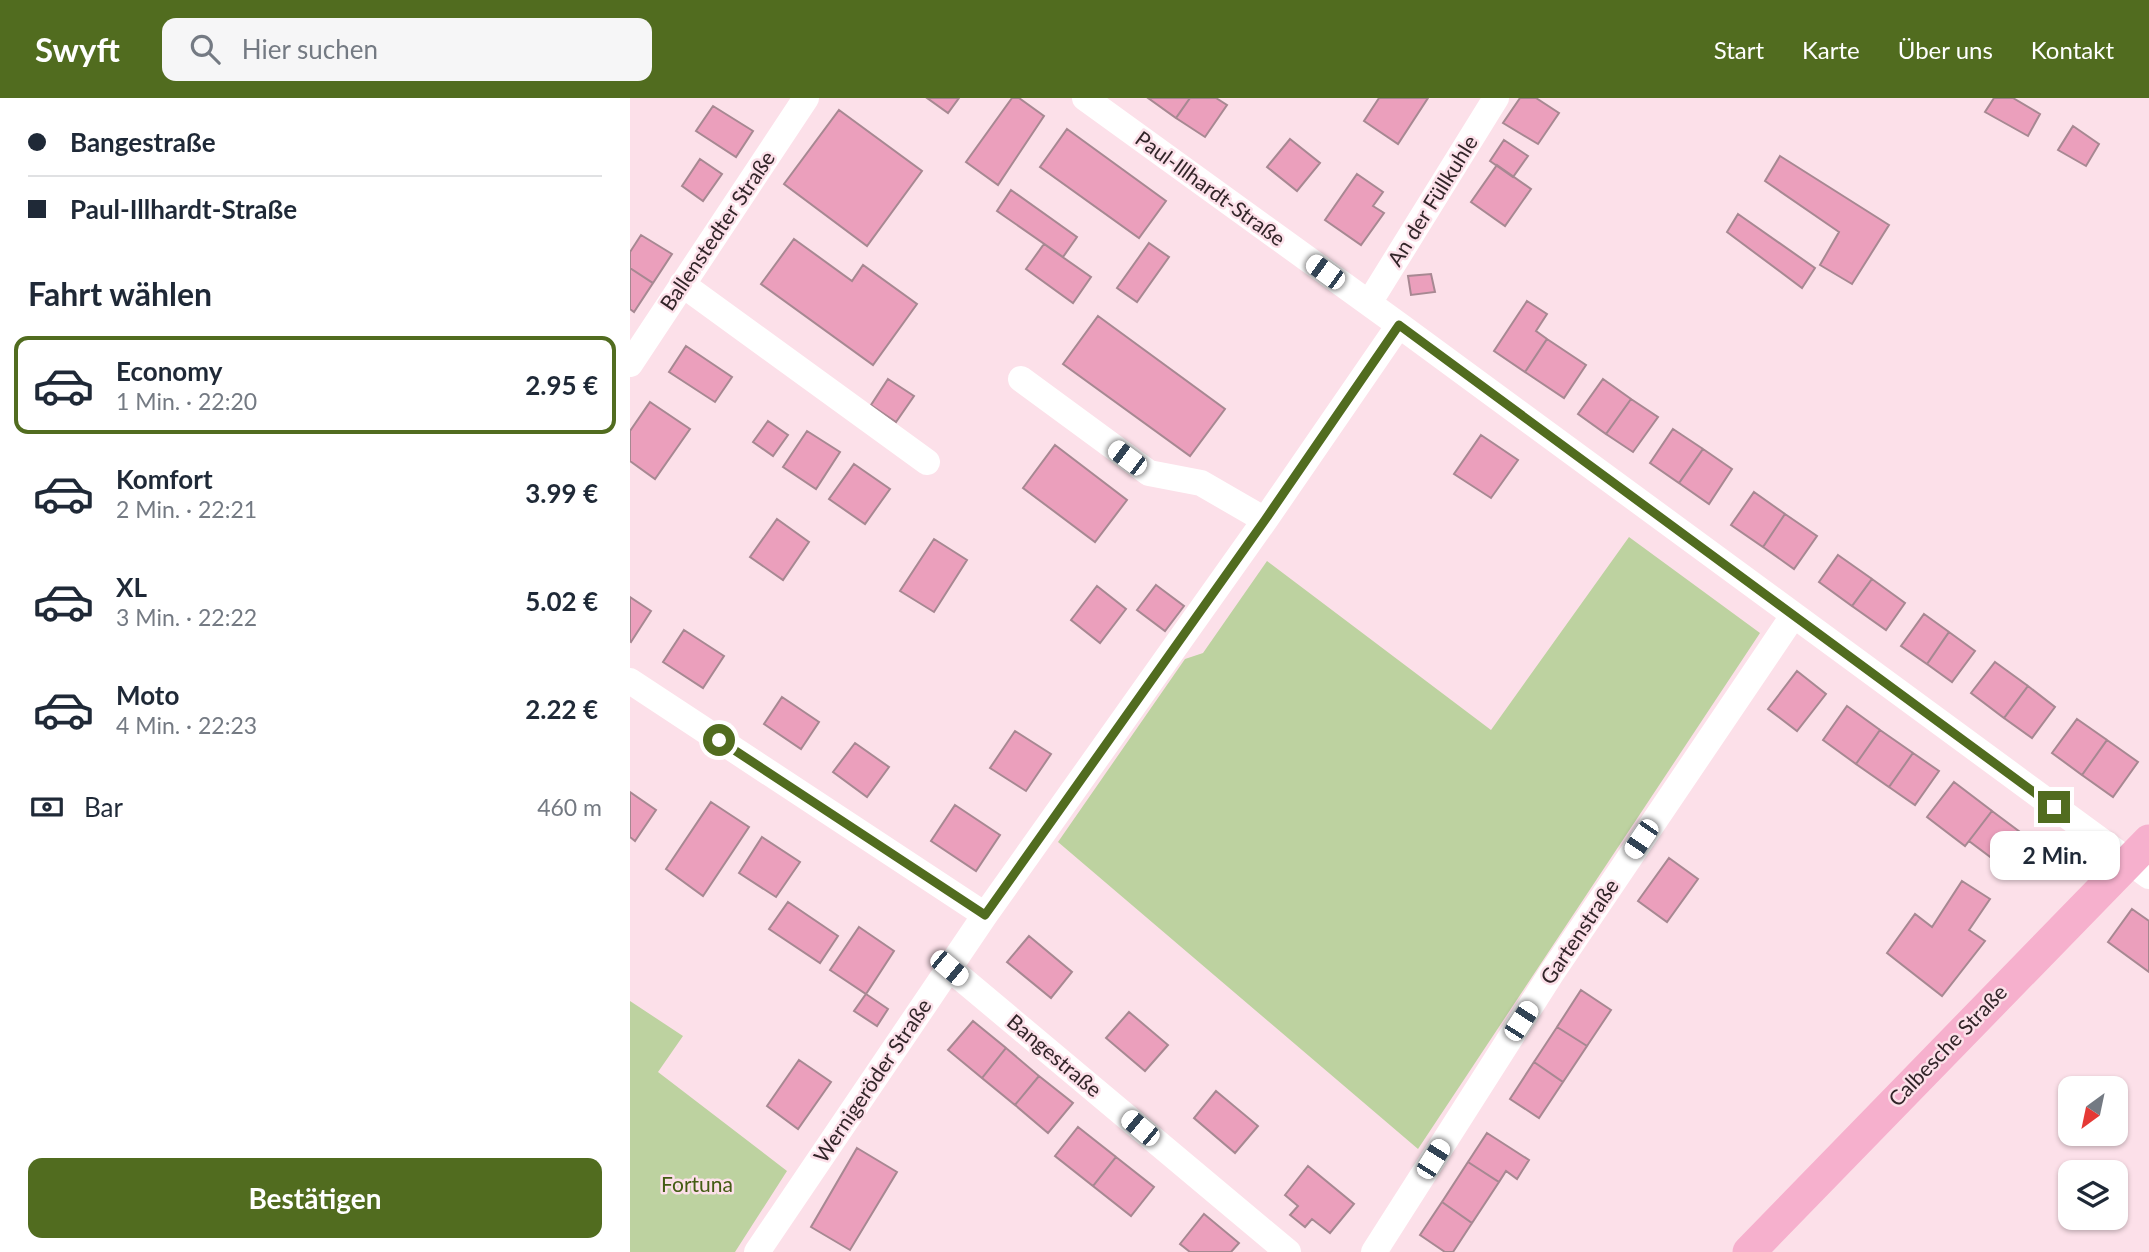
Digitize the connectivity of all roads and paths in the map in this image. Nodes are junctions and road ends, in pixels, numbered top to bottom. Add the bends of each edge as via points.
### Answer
1 (806, 98) edge
2 (1085, 98) edge
3 (1496, 98) edge
4 (682, 284) junction
5 (1369, 303) junction
6 (1399, 325) junction
7 (630, 364) edge
8 (1021, 379) dead end
9 (927, 463) dead end
10 (1265, 520) junction
11 (1793, 616) junction
12 (630, 681) edge
13 (2142, 859) edge
14 (985, 915) junction
15 (949, 968) junction
16 (757, 1252) edge
17 (1288, 1252) edge
18 (1374, 1252) edge
19 (1749, 1252) edge

1 - 4 street, Ballenstedter Straße
2 - 5 street, Paul-Illhardt-Straße
3 - 5 street, An der Füllkuhle
4 - 7 street, Ballenstedter Straße
4 - 9 street
5 - 6 street, Paul-Illhardt-Straße
6 - 10 street, Wernigeröder Straße
6 - 11 street, Paul-Illhardt-Straße
8 - 10 street via 1149,473 1201,483
10 - 14 street, Wernigeröder Straße
11 - 13 street, Paul-Illhardt-Straße
11 - 18 street, Gartenstraße via 1551,974
12 - 14 street
13 - 19 main road, Calbesche Straße
14 - 15 street, Wernigeröder Straße
15 - 16 street, Wernigeröder Straße
15 - 17 street, Bangestraße

